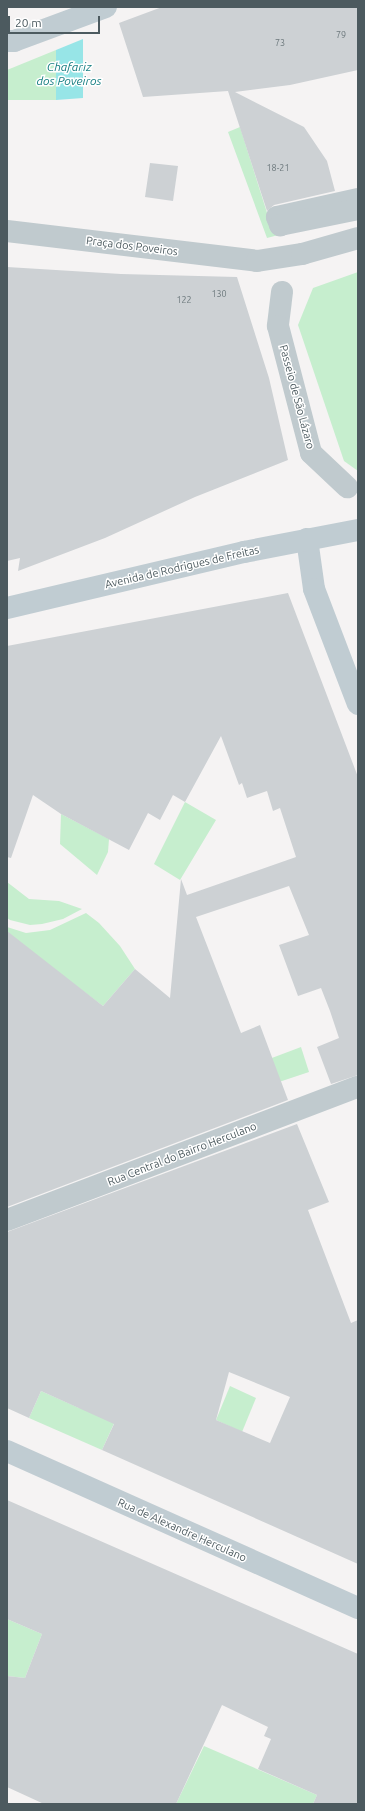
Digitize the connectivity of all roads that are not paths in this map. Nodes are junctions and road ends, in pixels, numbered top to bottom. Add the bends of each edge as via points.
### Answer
1 (93, 9) edge
2 (9, 42) edge
3 (358, 199) edge
4 (358, 209) edge
5 (7, 231) edge
6 (358, 238) edge
7 (282, 292) dead end
8 (347, 487) dead end
9 (358, 530) edge
10 (307, 539) junction
11 (7, 608) edge
12 (358, 704) edge
13 (358, 1088) edge
14 (7, 1220) edge
15 (7, 1451) edge
16 (358, 1608) edge

1 - 2 main road
3 - 4 street via 277,217 280,225
5 - 6 street, Praça dos Poveiros via 257,261 302,254
7 - 8 street, Passeio de São Lázaro via 278,326 311,453
9 - 10 main road, Avenida de Rodrigues de Freitas
10 - 11 main road, Avenida de Rodrigues de Freitas
10 - 12 main road via 314,589
13 - 14 street, Rua Central do Bairro Herculano
15 - 16 main road, Rua de Alexandre Herculano

